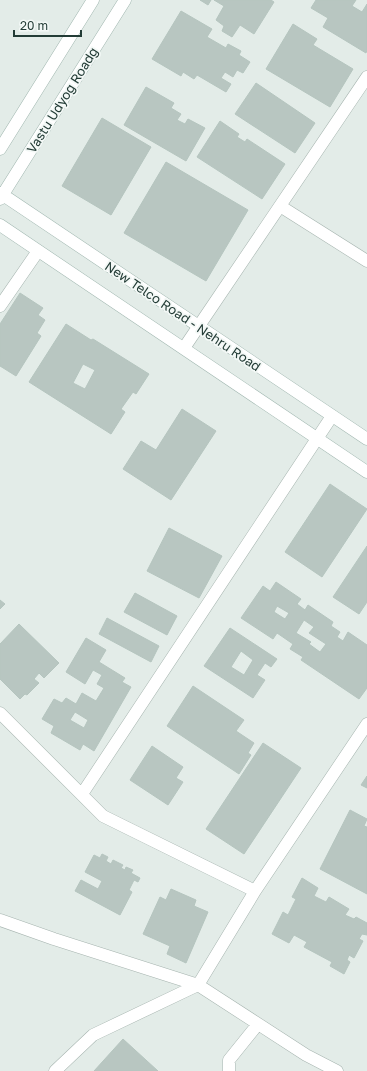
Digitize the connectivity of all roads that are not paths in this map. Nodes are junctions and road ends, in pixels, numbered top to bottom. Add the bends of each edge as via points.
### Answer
1 (93, 0) edge
2 (124, 0) edge
3 (367, 77) edge
4 (0, 149) edge
5 (1, 196) edge
6 (280, 206) junction
7 (0, 225) edge
8 (38, 251) junction
9 (367, 261) edge
10 (0, 306) edge
11 (199, 326) junction
12 (184, 348) junction
13 (332, 416) junction
14 (317, 438) junction
15 (367, 439) edge
16 (367, 472) edge
17 (0, 713) edge
18 (367, 724) edge
19 (82, 794) junction
20 (255, 891) junction
21 (0, 920) edge
22 (198, 985) junction
23 (258, 1024) junction
24 (55, 1071) edge
25 (229, 1071) edge
26 (337, 1071) edge

1 - 4 street, Vastu Udyog Roadg
2 - 5 street, Vastu Udyog Roadg
3 - 6 street
5 - 11 street, New Telco Road - Nehru Road
6 - 9 street
6 - 11 street
7 - 8 street, New Telco Road - Nehru Road
8 - 10 street
8 - 12 street, New Telco Road - Nehru Road
11 - 12 street
11 - 13 street, New Telco Road - Nehru Road
12 - 14 street, New Telco Road - Nehru Road
13 - 14 street
13 - 15 street, New Telco Road - Nehru Road
14 - 16 street, New Telco Road - Nehru Road
14 - 19 street
17 - 19 street
18 - 20 street
19 - 20 street via 103,816
20 - 22 street
21 - 22 street
22 - 23 street
22 - 24 street via 93,1035
23 - 25 street via 229,1060
23 - 26 street via 306,1055

